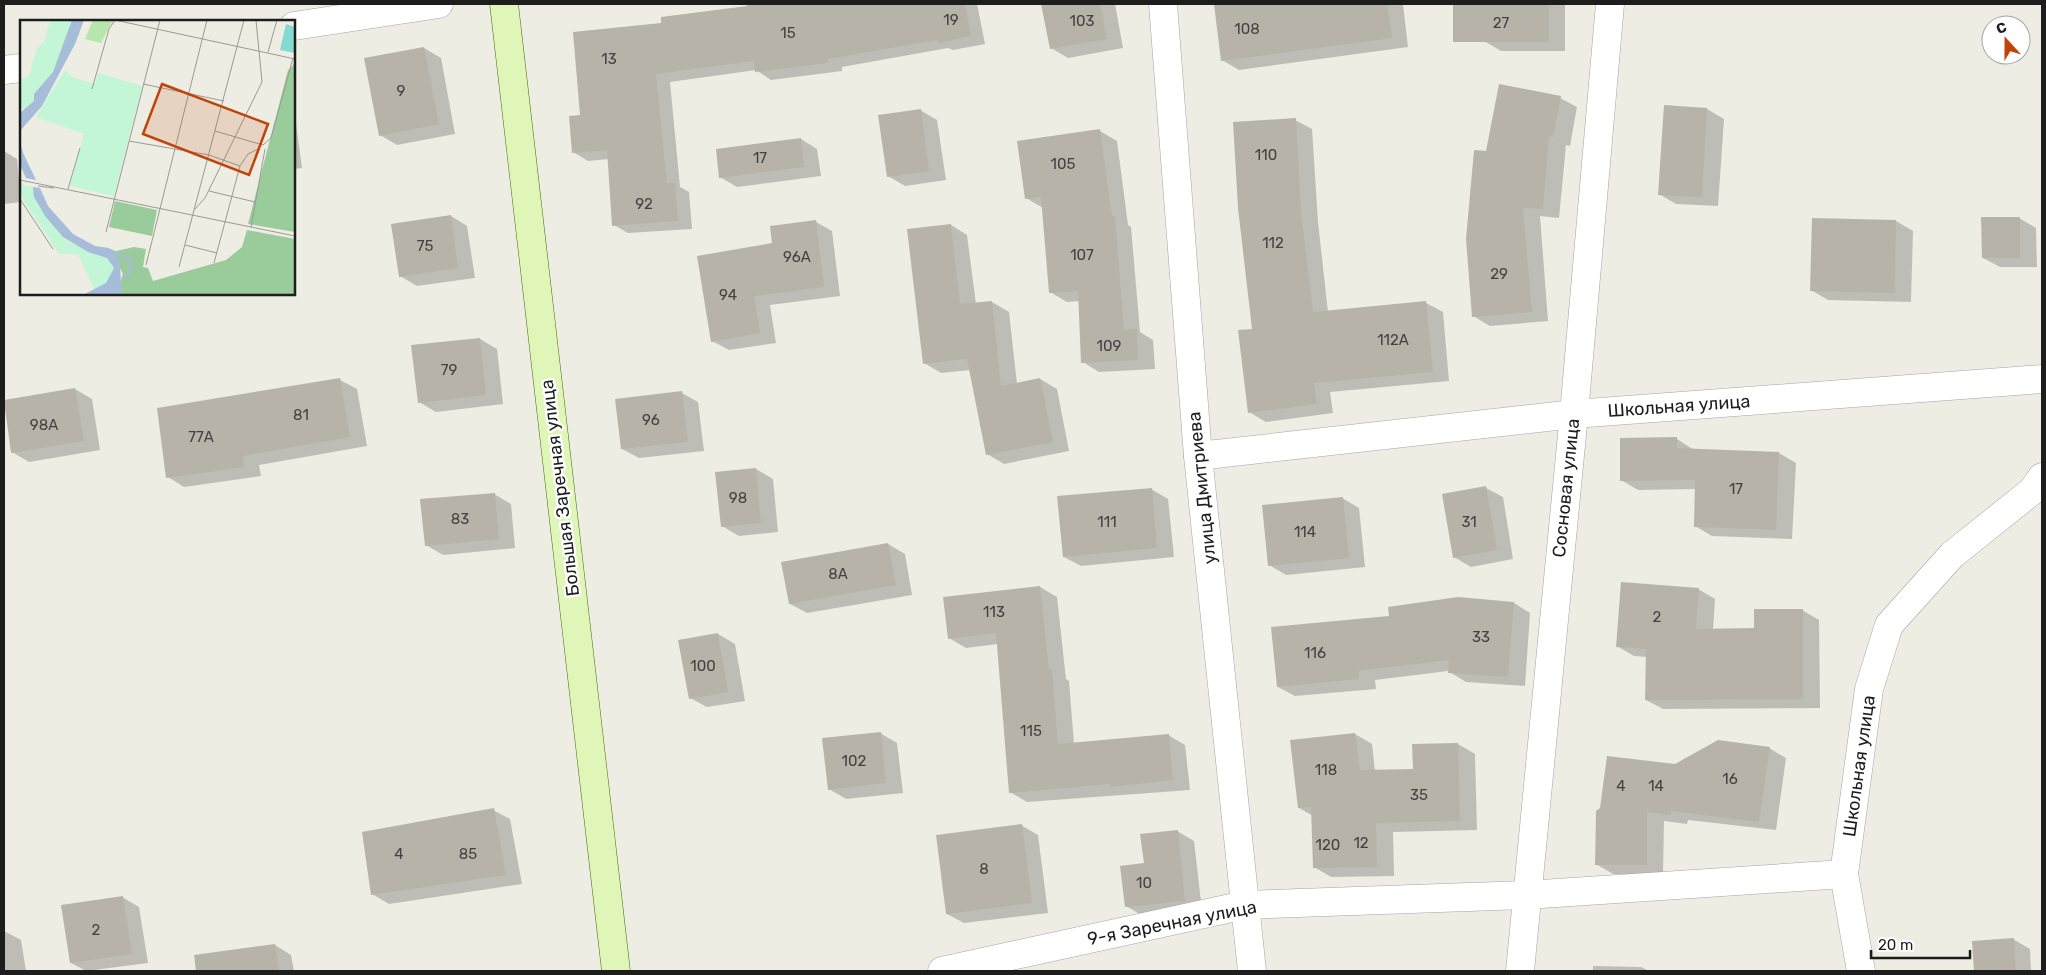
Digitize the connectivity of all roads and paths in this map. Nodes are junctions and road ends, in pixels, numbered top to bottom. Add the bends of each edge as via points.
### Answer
1 (439, 4) edge
2 (504, 4) edge
3 (1162, 4) edge
4 (1610, 4) edge
5 (295, 26) edge
6 (20, 68) edge
7 (4, 70) edge
8 (2042, 379) edge
9 (1574, 414) junction
10 (1198, 456) junction
11 (2042, 477) edge
12 (1844, 874) junction
13 (1526, 895) junction
14 (1245, 905) junction
15 (616, 971) edge
16 (942, 971) edge
17 (1252, 971) edge
18 (1520, 971) edge
19 (1860, 971) edge

1 - 5 street
2 - 15 street, Большая Заречная улица
3 - 10 street, улица Дмитриева
4 - 9 street, Сосновая улица
6 - 7 street
8 - 9 street, Школьная улица
9 - 10 street, Школьная улица
9 - 13 street, Сосновая улица
10 - 14 street, улица Дмитриева
11 - 12 street, Школьная улица via 2032,491 1952,555 1888,625 1870,689
12 - 13 street, 9-я Заречная улица
12 - 19 street, Школьная улица
13 - 14 street, 9-я Заречная улица
13 - 18 street, Сосновая улица
14 - 16 street, 9-я Заречная улица
14 - 17 street, улица Дмитриева

